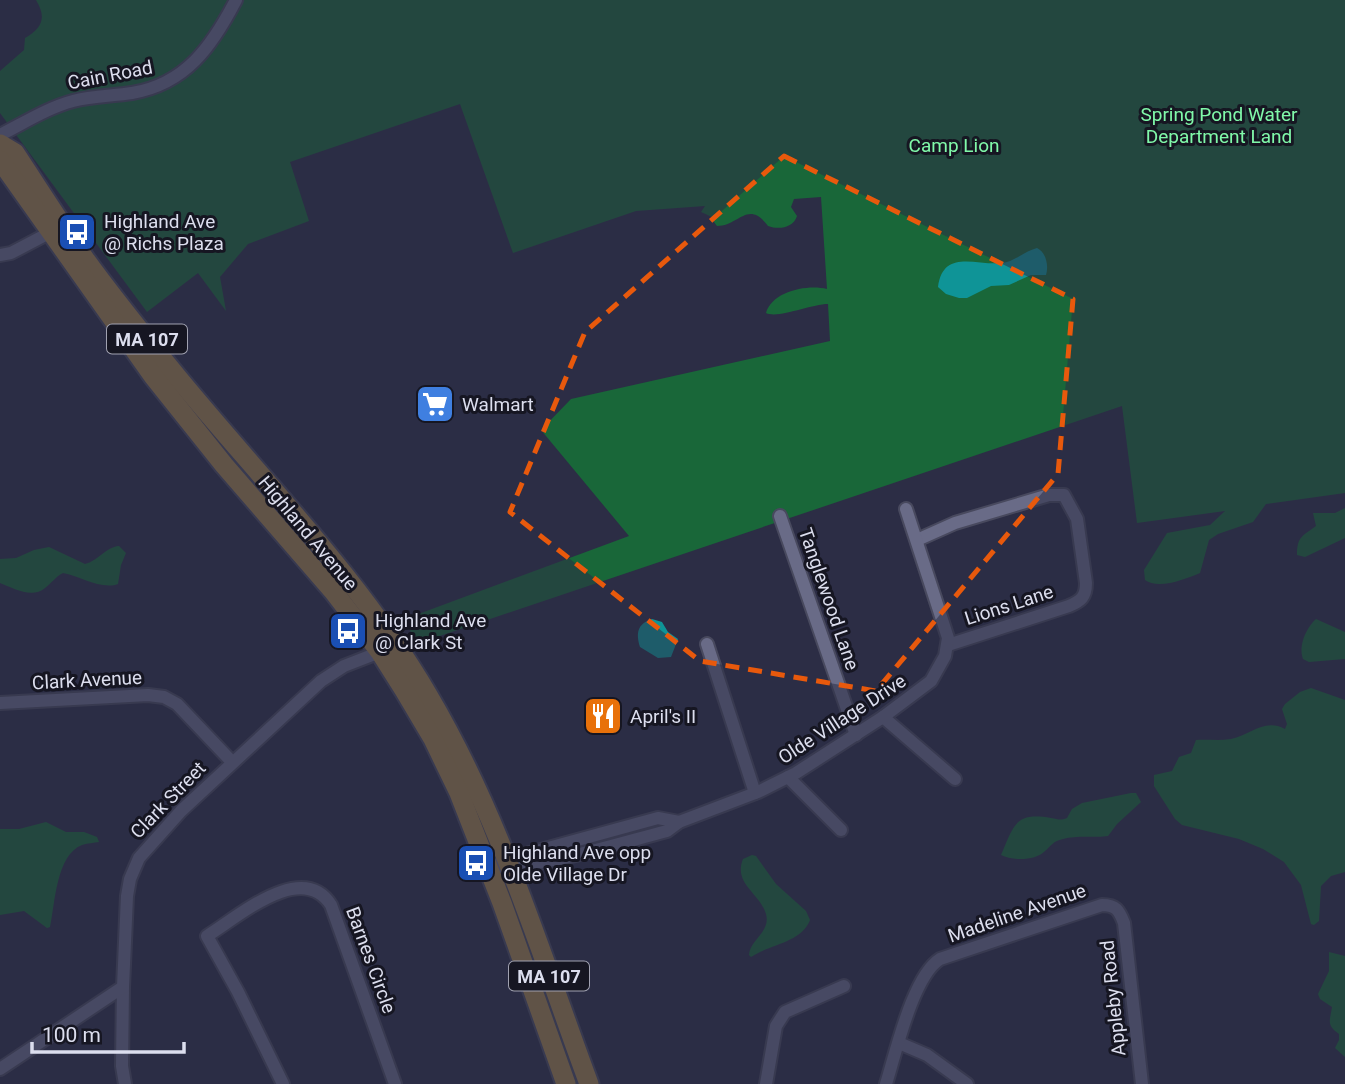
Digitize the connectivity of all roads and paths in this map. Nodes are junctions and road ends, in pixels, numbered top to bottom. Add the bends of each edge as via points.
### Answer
1 (236, 0) edge
2 (0, 135) edge
3 (0, 144) edge
4 (0, 160) edge
5 (51, 232) junction
6 (0, 255) edge
7 (906, 509) dead end
8 (780, 516) dead end
9 (916, 540) junction
10 (707, 644) dead end
11 (948, 645) junction
12 (380, 652) junction
13 (0, 704) edge
14 (883, 717) junction
15 (856, 735) junction
16 (232, 762) junction
17 (788, 777) junction
18 (955, 779) dead end
19 (755, 793) junction
20 (841, 830) dead end
21 (510, 862) junction
22 (488, 867) junction
23 (1118, 909) joint
24 (844, 986) dead end
25 (123, 987) junction
26 (899, 1043) junction
27 (0, 1069) edge
28 (125, 1084) edge
29 (283, 1084) edge
30 (395, 1084) edge
31 (567, 1084) edge
32 (589, 1084) edge
33 (766, 1084) edge
34 (886, 1084) edge
35 (967, 1084) edge
36 (1142, 1084) edge

1 - 2 street, Cain Road via 195,61 168,82 70,102
3 - 21 main road, Highland Avenue / MA 107 via 15,153 85,259 383,626 463,757
4 - 5 main road, Highland Avenue / MA 107
5 - 6 street
5 - 12 main road, Highland Avenue / MA 107 via 153,376
7 - 9 street
8 - 15 street, Tanglewood Lane
9 - 11 street
9 - 11 street, Lions Lane via 1049,495 1064,495 1077,519 1086,583 1083,599
10 - 19 street
11 - 14 street, Olde Village Drive via 931,681
12 - 16 street, Clark Street via 328,676
12 - 22 main road, Highland Avenue / MA 107 via 433,740
13 - 16 street, Clark Avenue via 164,697 183,710
14 - 15 street, Olde Village Drive
14 - 18 street
15 - 17 street, Olde Village Drive
16 - 25 street, Clark Street via 145,849 134,867 127,896
17 - 19 street, Olde Village Drive
17 - 20 street
19 - 21 street, Olde Village Drive via 679,822 667,831
21 - 22 street, Olde Village Drive
21 - 32 main road, Highland Avenue / MA 107
22 - 31 main road, Highland Avenue / MA 107
23 - 26 street, Madeline Avenue via 1111,905 1089,907 940,959 922,979
23 - 36 street, Appleby Road via 1124,923
24 - 33 street via 785,1012 776,1026
25 - 27 street
25 - 28 street, Clark Street
26 - 34 street, Madeline Avenue
26 - 35 street via 927,1055
29 - 30 street, Barnes Circle via 207,936 282,890 305,887 323,895 331,905

